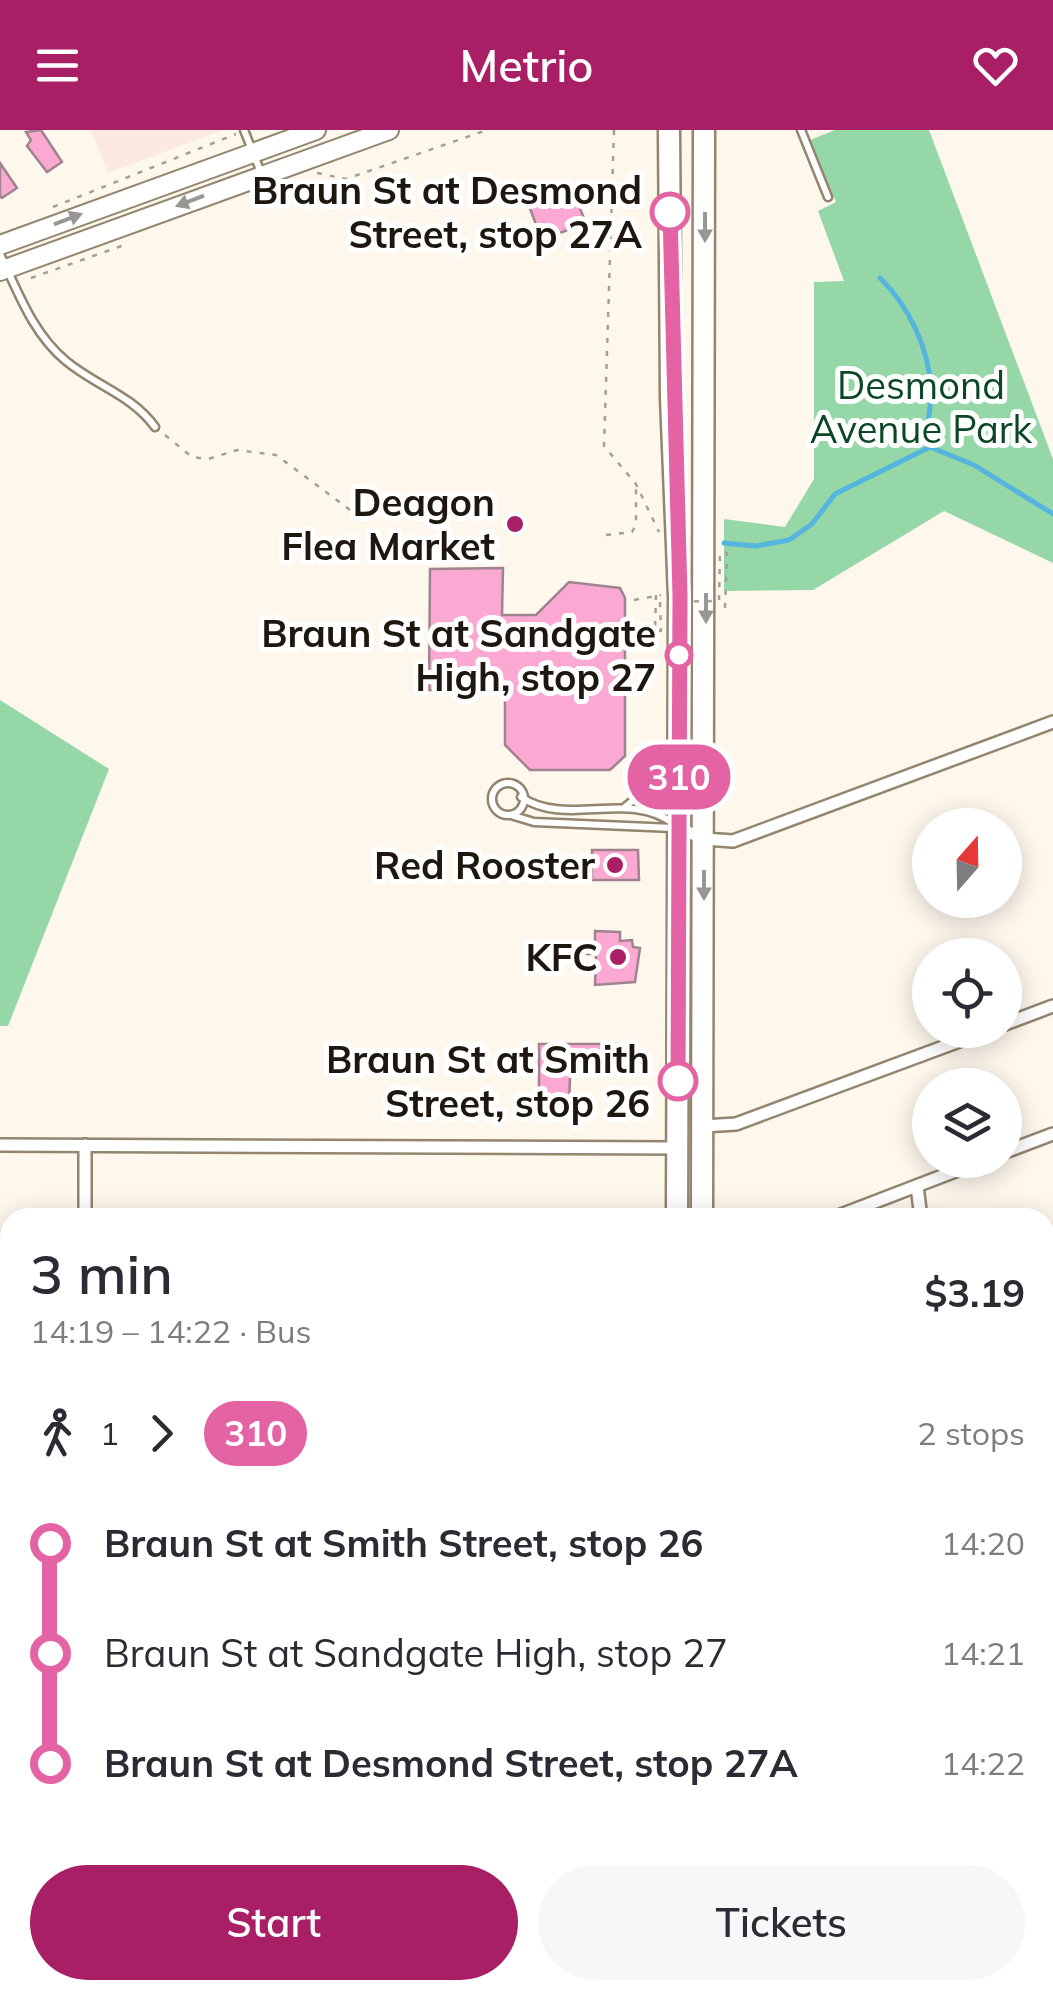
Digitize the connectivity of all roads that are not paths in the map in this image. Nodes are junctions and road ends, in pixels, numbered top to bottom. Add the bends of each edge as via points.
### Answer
1 (244, 130) edge
2 (316, 130) edge
3 (389, 130) edge
4 (669, 130) edge
5 (704, 130) edge
6 (801, 130) edge
7 (253, 152) junction
8 (262, 175) junction
9 (828, 197) dead end
10 (0, 245) edge
11 (2, 265) edge
12 (155, 426) road end
13 (1053, 722) edge
14 (680, 760) junction
15 (521, 797) junction
16 (624, 808) junction
17 (514, 816) junction
18 (679, 828) junction
19 (704, 839) junction
20 (1053, 1006) edge
21 (1022, 1018) edge
22 (941, 1048) edge
23 (703, 1126) junction
24 (1053, 1134) edge
25 (0, 1144) edge
26 (85, 1145) junction
27 (1022, 1146) edge
28 (677, 1148) junction
29 (938, 1178) edge
30 (917, 1186) junction
31 (85, 1208) edge
32 (676, 1208) edge
33 (702, 1208) edge
34 (860, 1208) edge
35 (920, 1208) edge

1 - 7 lane
2 - 7 main road
3 - 8 main road
4 - 14 highway
5 -> 19 highway
6 - 9 lane
7 - 8 lane
10 -> 7 main road
8 -> 11 main road
11 - 12 lane via 52,350 142,408
13 - 19 street via 733,841
14 - 16 lane
14 - 18 highway
15 - 16 lane via 544,808
15 - 17 lane
15 - 17 lane via 512,781 495,790 496,811
16 - 18 lane via 652,810
17 - 18 lane
18 - 19 street
18 - 28 highway
19 -> 23 highway
20 - 21 street
22 - 23 street via 736,1124
23 - 33 highway
24 - 27 street
25 - 26 street
26 - 28 street
26 - 31 street
28 - 32 highway
29 - 30 street
30 - 34 street
30 - 35 street

